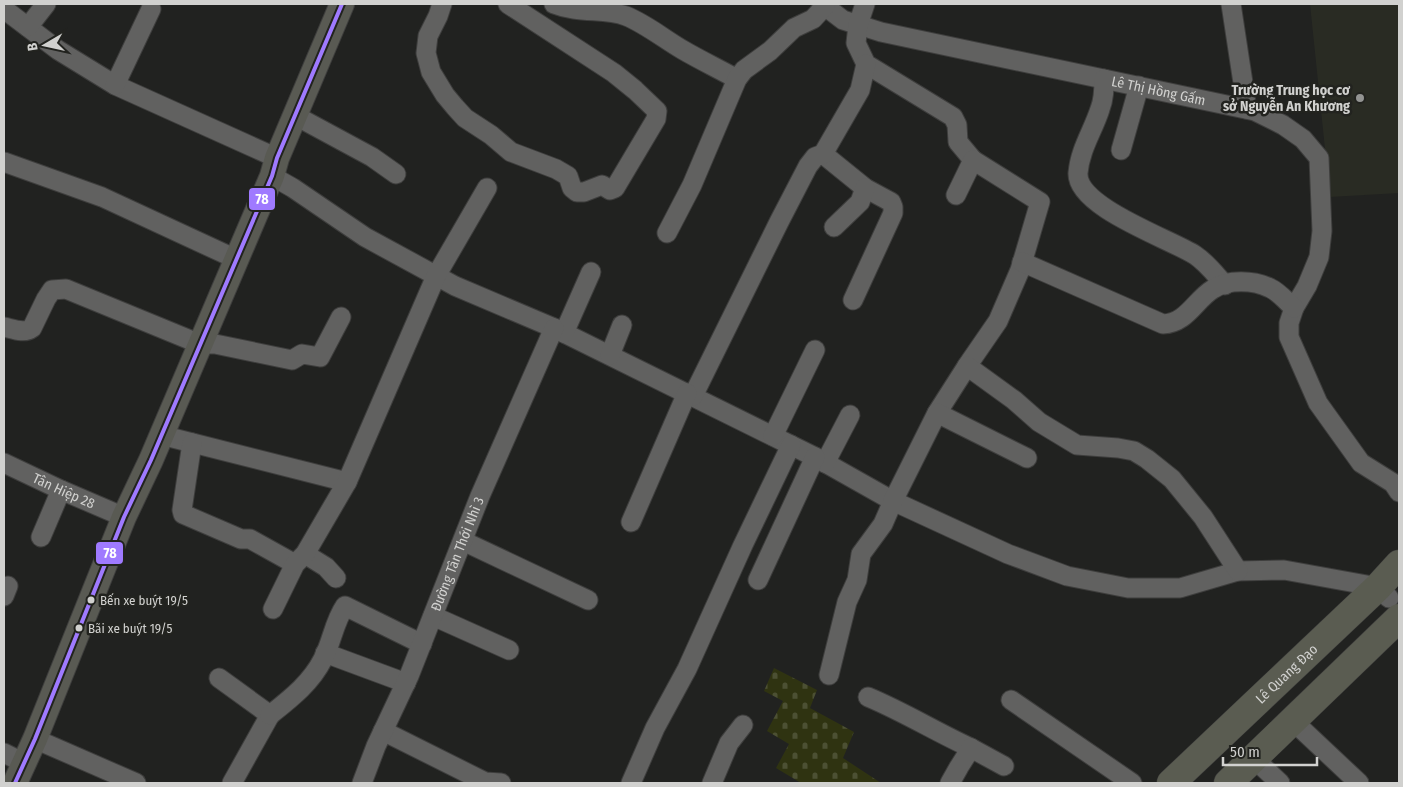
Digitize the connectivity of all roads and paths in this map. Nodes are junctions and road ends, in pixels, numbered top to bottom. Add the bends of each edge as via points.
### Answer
1 (46, 4) edge
2 (342, 4) edge
3 (442, 4) edge
4 (508, 4) edge
5 (554, 4) edge
6 (865, 4) edge
7 (1231, 4) edge
8 (824, 5) edge
9 (4, 9) edge
10 (151, 9) dead end
11 (858, 25) junction
12 (28, 27) junction
13 (866, 64) junction
14 (737, 79) junction
15 (1104, 79) junction
16 (115, 84) junction
17 (1138, 86) junction
18 (1247, 109) junction
19 (296, 116) junction
20 (1121, 150) dead end
21 (823, 154) junction
22 (973, 160) junction
23 (4, 162) edge
24 (275, 167) junction
25 (396, 174) dead end
26 (487, 188) dead end
27 (865, 188) junction
28 (956, 195) dead end
29 (834, 227) dead end
30 (667, 234) dead end
31 (236, 259) junction
32 (1022, 262) junction
33 (591, 272) dead end
34 (436, 276) junction
35 (1224, 284) junction
36 (853, 300) dead end
37 (1294, 308) junction
38 (341, 317) dead end
39 (622, 325) dead end
40 (4, 327) edge
41 (559, 330) junction
42 (200, 344) junction
43 (815, 350) dead end
44 (610, 355) junction
45 (967, 366) junction
46 (690, 395) junction
47 (937, 413) junction
48 (850, 415) dead end
49 (161, 435) junction
50 (773, 436) junction
51 (192, 443) junction
52 (791, 445) junction
53 (1027, 458) dead end
54 (820, 460) junction
55 (4, 463) edge
56 (347, 482) junction
57 (61, 490) junction
58 (1399, 492) edge
59 (893, 501) junction
60 (124, 517) junction
61 (631, 522) dead end
62 (40, 537) dead end
63 (463, 542) junction
64 (300, 559) junction
65 (1399, 564) edge
66 (1238, 571) junction
67 (336, 578) dead end
68 (758, 580) dead end
69 (1391, 598) edge
70 (588, 600) dead end
71 (273, 609) dead end
72 (433, 616) junction
73 (1399, 638) edge
74 (422, 644) junction
75 (509, 650) dead end
76 (326, 653) junction
77 (830, 675) dead end
78 (219, 678) dead end
79 (406, 683) junction
80 (868, 697) dead end
81 (1011, 700) dead end
82 (270, 715) junction
83 (743, 725) dead end
84 (1298, 726) junction
85 (383, 731) junction
86 (35, 739) junction
87 (971, 748) junction
88 (14, 766) edge
89 (1004, 766) dead end
90 (1264, 778) edge
91 (136, 783) edge
92 (232, 783) edge
93 (362, 783) edge
94 (501, 783) edge
95 (630, 783) edge
96 (712, 783) edge
97 (950, 783) edge
98 (1132, 783) edge
99 (1171, 783) edge
100 (1193, 783) edge
101 (1228, 783) edge
102 (1359, 783) edge

1 - 12 street
2 - 19 main road
3 - 4 street via 428,36 426,53 431,72 455,108 512,152 568,176 577,192 602,185 610,190 615,188 656,119 656,111 614,73
5 - 14 street via 632,19
6 - 11 street
7 - 18 street
8 - 11 street, Lê Thị Hồng Gấm via 843,20
8 - 14 street via 813,18 794,28
9 - 12 street
10 - 16 street
11 - 13 street via 856,43
11 - 15 street, Lê Thị Hồng Gấm
12 - 16 street via 58,50
13 - 21 street via 860,90
13 - 22 street via 953,117 958,142
14 - 30 street via 692,185
15 - 17 street, Lê Thị Hồng Gấm
15 - 35 street via 1102,104 1080,159 1078,178 1081,186 1103,207 1195,255
16 - 24 street
17 - 18 street, Lê Thị Hồng Gấm
17 - 20 street
18 - 37 street, Lê Thị Hồng Gấm via 1303,139 1319,158 1322,231 1319,257
19 - 24 main road
19 - 25 street via 372,157
21 - 27 street
21 - 46 street via 815,157 808,166
22 - 28 street
22 - 32 street via 1040,202
23 - 31 street via 102,197
24 - 31 main road
24 - 34 street via 293,188 365,237
26 - 34 street
27 - 29 street via 860,202
27 - 36 street via 891,202 893,213
31 - 42 main road
32 - 35 street via 1163,324 1172,324 1183,318 1213,288
32 - 45 street via 998,321
33 - 41 street, Đường Tân Thới Nhì 3
34 - 41 street
34 - 56 street
35 - 37 street via 1252,282 1271,288
37 - 58 street, Lê Thị Hồng Gấm via 1289,337 1318,403 1361,463 1393,483
38 - 42 street via 319,358 302,354 292,360 215,344
39 - 44 street
40 - 42 street via 29,330 52,290 66,289
41 - 44 street
41 - 63 street, Đường Tân Thới Nhì 3 via 480,496
42 - 49 main road
43 - 50 street
44 - 46 street
45 - 47 street
45 - 66 street via 1039,422 1077,445 1134,451 1147,459 1172,479 1191,502
46 - 50 street
46 - 61 street
47 - 53 street
47 - 59 street
48 - 54 street
49 - 51 street
49 - 60 main road
50 - 52 street
51 - 56 street
51 - 64 street via 183,514 241,539 250,539
52 - 54 street
52 - 95 street
54 - 59 street
54 - 68 street
55 - 57 street, Tân Hiệp 28
56 - 64 street
57 - 60 street, Tân Hiệp 28
57 - 62 street
59 - 66 street via 1008,554 1067,576 1128,588 1180,588
59 - 77 street via 883,524 861,554 857,580 847,602
60 - 86 main road
63 - 70 street
63 - 72 street, Đường Tân Thới Nhì 3
64 - 67 street via 326,567
64 - 71 street
65 - 69 highway, Lê Quang Đạo
66 - 69 street via 1284,570
69 - 84 highway, Lê Quang Đạo
69 - 99 highway, Lê Quang Đạo
69 - 100 highway, Lê Quang Đạo
72 - 74 street, Đường Tân Thới Nhì 3
72 - 75 street
73 - 84 highway, Lê Quang Đạo
74 - 76 street via 345,606
74 - 79 street, Đường Tân Thới Nhì 3
76 - 79 street
76 - 82 street via 300,690
78 - 82 street
79 - 85 street, Đường Tân Thới Nhì 3
80 - 87 street
81 - 98 street
82 - 92 street
83 - 96 street via 729,743
84 - 90 highway, Lê Quang Đạo
84 - 101 highway, Lê Quang Đạo
84 - 102 street
85 - 93 street, Đường Tân Thới Nhì 3
85 - 94 street via 485,782
86 - 88 main road
86 - 91 street
87 - 89 street
87 - 97 street

